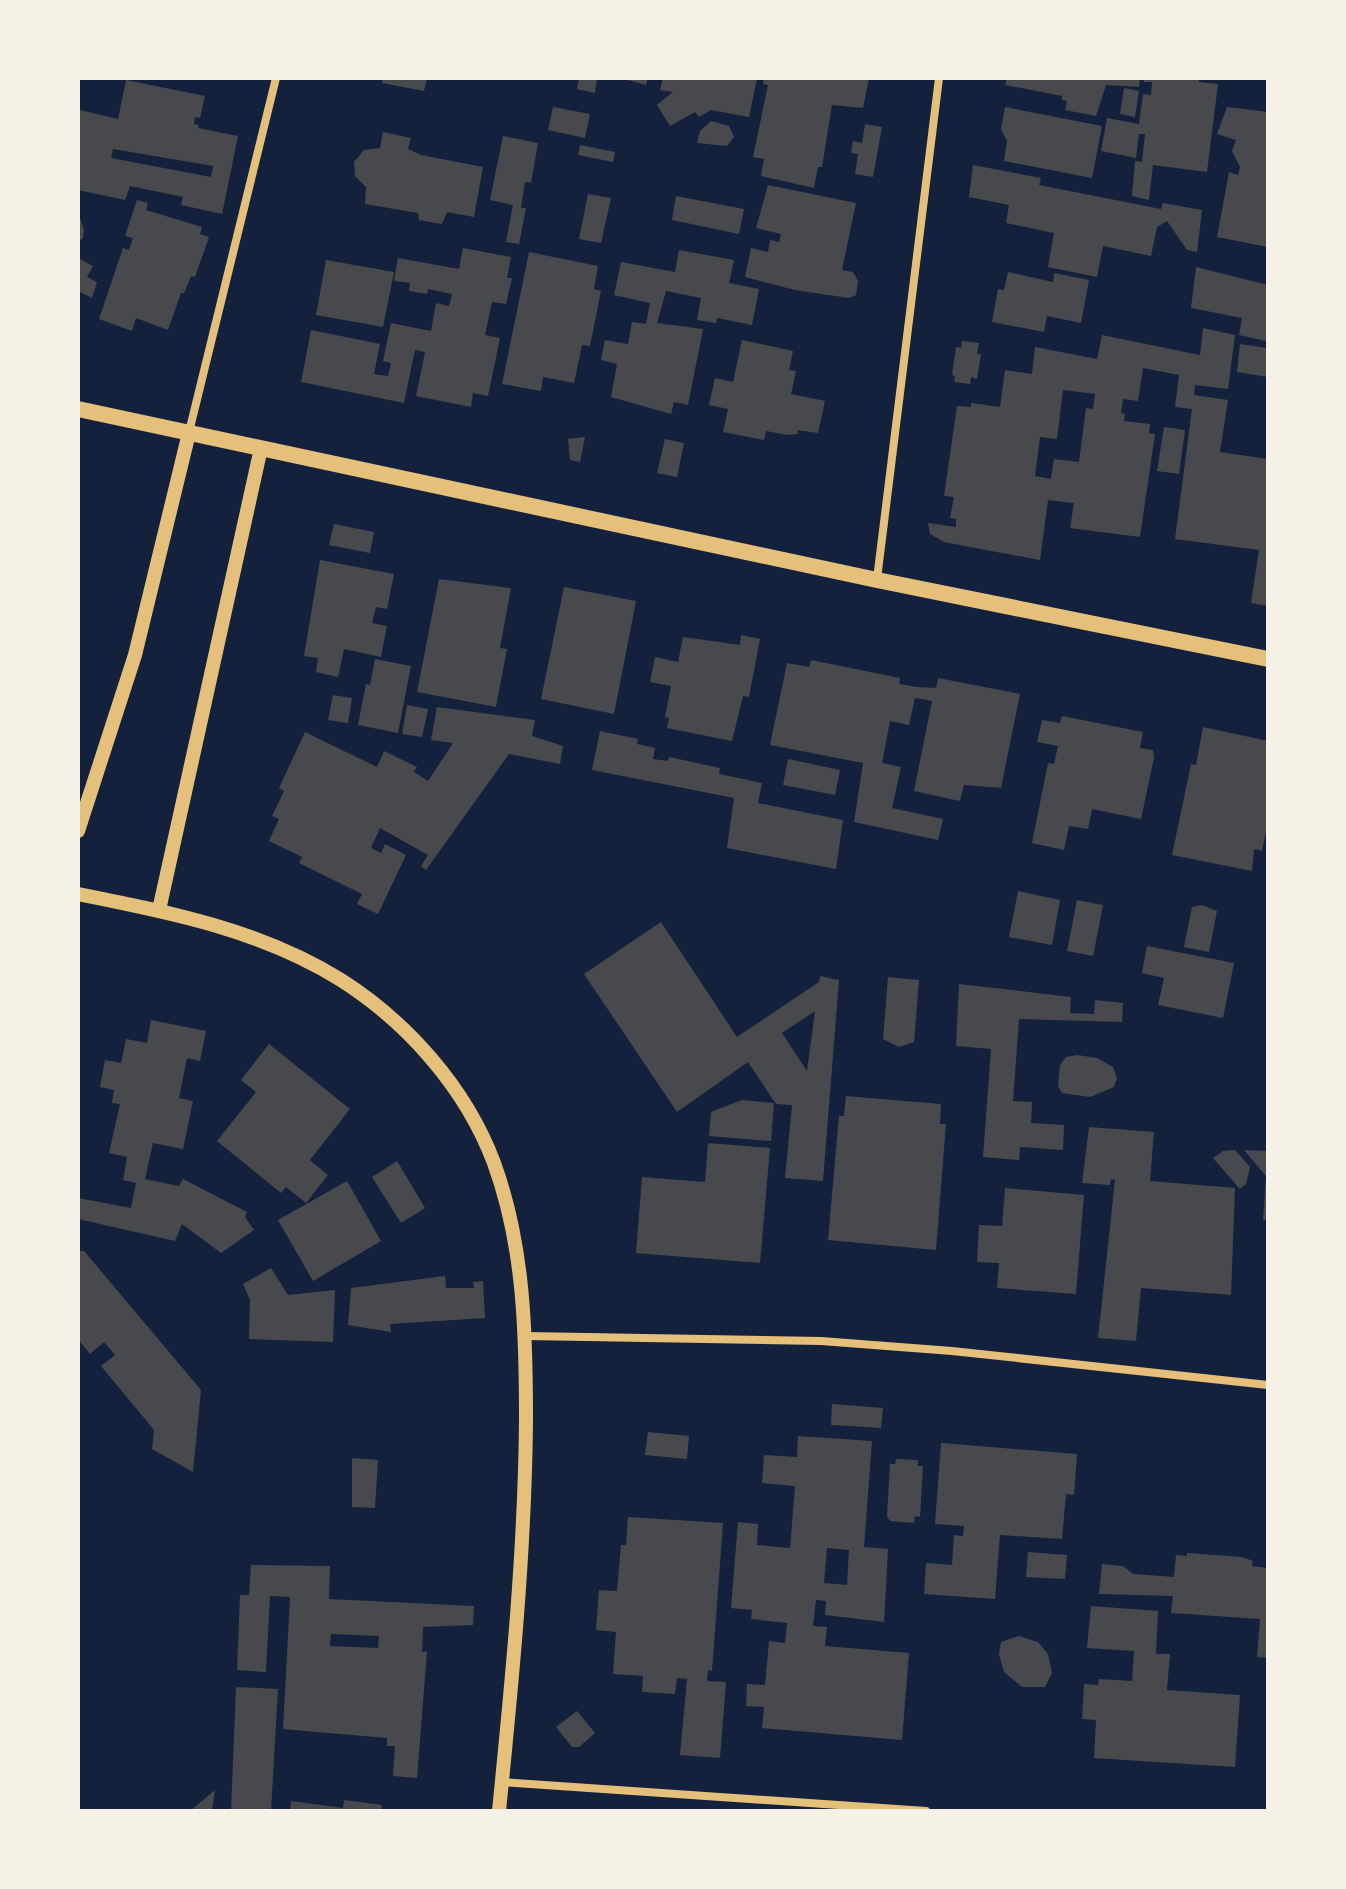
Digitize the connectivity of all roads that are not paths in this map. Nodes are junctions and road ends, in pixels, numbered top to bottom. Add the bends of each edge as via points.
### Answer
1 (276, 78) edge
2 (939, 78) edge
3 (78, 409) edge
4 (189, 433) junction
5 (261, 448) junction
6 (877, 580) junction
7 (1268, 659) edge
8 (78, 831) edge
9 (78, 894) edge
10 (159, 910) junction
11 (526, 1336) junction
12 (1268, 1385) edge
13 (502, 1782) junction
14 (499, 1811) edge
15 (926, 1811) edge

1 - 4 street
2 - 6 street
3 - 4 main road
4 - 5 main road
4 - 8 street via 135,655
5 - 6 main road
5 - 10 street
6 - 7 main road
9 - 10 street
10 - 11 street via 252,936 341,980 383,1011 446,1077 481,1136 507,1202 517,1244
11 - 12 street via 821,1341
11 - 13 street via 525,1503
13 - 14 street
13 - 15 street

